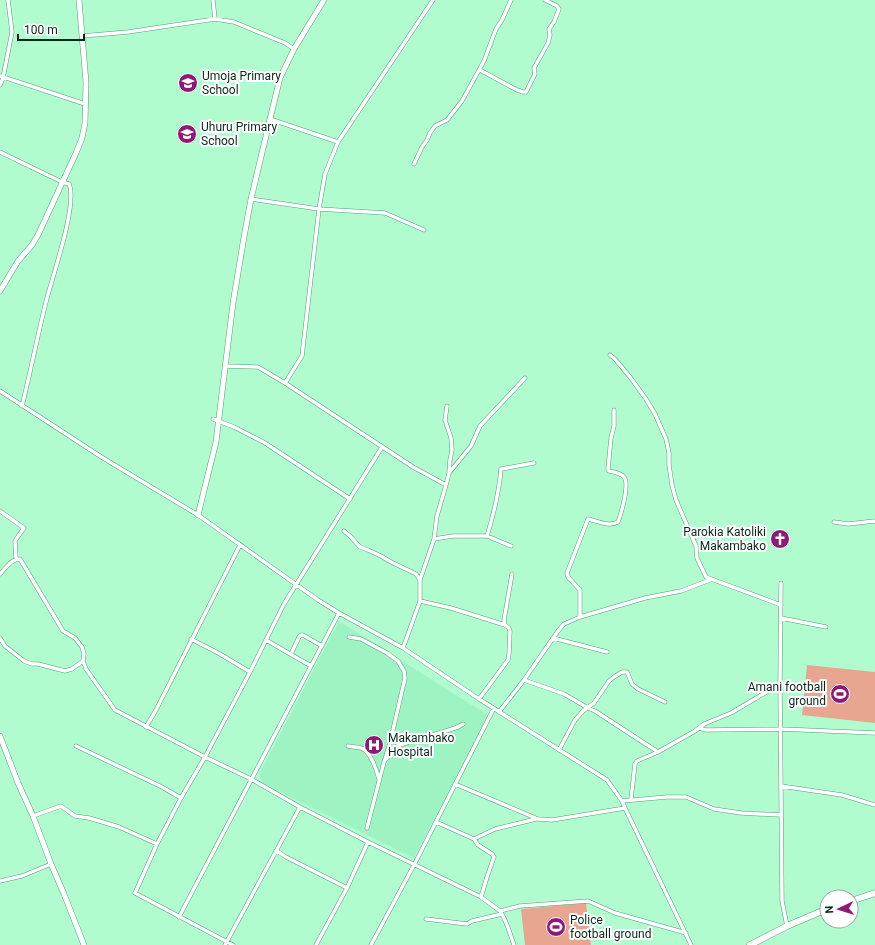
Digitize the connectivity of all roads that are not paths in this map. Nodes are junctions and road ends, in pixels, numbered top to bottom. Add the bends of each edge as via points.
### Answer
1 (8, 0) edge
2 (79, 0) edge
3 (213, 0) edge
4 (324, 0) edge
5 (433, 0) edge
6 (511, 0) edge
7 (545, 0) edge
8 (215, 19) junction
9 (82, 36) junction
10 (294, 48) junction
11 (480, 70) junction
12 (2, 77) edge
13 (0, 84) edge
14 (85, 104) junction
15 (270, 119) junction
16 (338, 142) junction
17 (0, 152) edge
18 (414, 164) dead end
19 (62, 182) junction
20 (251, 199) junction
21 (319, 208) junction
22 (424, 230) dead end
23 (0, 291) edge
24 (610, 355) dead end
25 (225, 366) junction
26 (525, 378) dead end
27 (285, 383) junction
28 (0, 392) edge
29 (22, 406) junction
30 (448, 406) dead end
31 (614, 410) dead end
32 (216, 420) junction
33 (382, 447) junction
34 (534, 463) dead end
35 (449, 474) junction
36 (446, 485) junction
37 (350, 499) junction
38 (0, 511) edge
39 (198, 515) junction
40 (875, 521) edge
41 (834, 522) dead end
42 (344, 531) dead end
43 (487, 536) junction
44 (434, 539) junction
45 (240, 545) junction
46 (511, 546) dead end
47 (16, 559) junction
48 (0, 574) edge
49 (512, 574) dead end
50 (420, 580) junction
51 (710, 580) junction
52 (781, 583) dead end
53 (296, 585) junction
54 (420, 601) junction
55 (781, 605) junction
56 (339, 613) junction
57 (580, 617) junction
58 (781, 618) junction
59 (505, 625) junction
60 (826, 627) dead end
61 (349, 637) dead end
62 (0, 638) edge
63 (553, 638) junction
64 (191, 639) junction
65 (266, 640) junction
66 (322, 646) junction
67 (403, 648) junction
68 (607, 652) dead end
69 (292, 654) junction
70 (83, 660) junction
71 (311, 666) junction
72 (250, 672) junction
73 (524, 680) junction
74 (780, 684) junction
75 (479, 699) junction
76 (665, 702) dead end
77 (494, 708) junction
78 (588, 708) junction
79 (499, 712) junction
80 (463, 724) dead end
81 (146, 727) junction
82 (699, 728) junction
83 (781, 730) junction
84 (875, 733) edge
85 (0, 736) edge
86 (76, 746) dead end
87 (348, 746) dead end
88 (559, 750) junction
89 (658, 752) junction
90 (205, 757) junction
91 (384, 762) junction
92 (200, 763) dead end
93 (251, 779) junction
94 (380, 780) junction
95 (455, 784) junction
96 (781, 786) junction
97 (181, 798) junction
98 (631, 800) junction
99 (622, 801) junction
100 (875, 805) edge
101 (300, 807) junction
102 (625, 808) junction
103 (781, 815) junction
104 (33, 816) junction
105 (538, 819) junction
106 (436, 822) junction
107 (366, 828) dead end
108 (474, 839) junction
109 (368, 842) junction
110 (157, 844) junction
111 (277, 851) junction
112 (51, 864) junction
113 (414, 865) junction
114 (150, 867) dead end
115 (0, 881) edge
116 (348, 888) junction
117 (875, 893) edge
118 (481, 897) junction
119 (859, 898) edge
120 (501, 912) junction
121 (819, 912) edge
122 (179, 917) junction
123 (426, 919) dead end
124 (787, 926) junction
125 (686, 933) junction
126 (226, 943) edge
127 (84, 945) edge
128 (233, 945) edge
129 (316, 945) edge
130 (371, 945) edge
131 (514, 945) edge
132 (691, 945) edge
133 (750, 945) edge

1 - 12 street via 12,32
2 - 9 street
3 - 8 street
4 - 10 street
5 - 16 street
6 - 11 street
7 - 11 street via 559,9 550,29 548,43 534,68 535,74 526,92 517,90
8 - 9 street
8 - 10 street via 234,22
9 - 14 street
10 - 15 street via 280,78
11 - 18 street via 462,101 447,120 435,126 430,133
12 - 13 street
12 - 14 street
14 - 19 street via 82,138
15 - 16 street
15 - 20 street
16 - 21 street via 325,174
17 - 19 street
19 - 23 street via 38,235
19 - 29 street via 68,184 71,193 66,230
20 - 21 street
20 - 25 street
21 - 22 street via 385,213
21 - 27 street via 302,356
24 - 51 street via 630,376 646,399 664,434 676,500 696,546 697,558 706,578
25 - 27 street via 258,367
25 - 32 street
26 - 35 street via 480,426 471,446
27 - 33 street
28 - 29 street
29 - 39 street
30 - 35 street via 445,420 452,450
31 - 57 street via 608,469 625,477 625,493 618,522 610,524 588,519 567,573 580,590
32 - 37 street via 265,443
32 - 39 street via 216,442
33 - 36 street
33 - 37 street
34 - 43 street via 501,469 500,488
35 - 36 street
36 - 44 street via 437,516
37 - 53 street
38 - 47 street via 24,528 15,541
39 - 45 street
40 - 41 street via 848,524
42 - 50 street via 360,547 416,574
43 - 44 street
43 - 46 street
44 - 50 street
45 - 53 street
45 - 64 street
47 - 48 street
47 - 70 street via 20,559 62,631 75,638 82,647
49 - 59 street
50 - 54 street
51 - 55 street
51 - 57 street via 682,591 645,598
52 - 55 street
53 - 56 street
53 - 65 street
54 - 59 street
54 - 67 street
55 - 58 street
56 - 66 street
56 - 67 street
57 - 63 street via 564,624
58 - 60 street
58 - 74 street
59 - 75 street via 510,631 508,660
61 - 91 street via 361,639 387,653 398,661 404,671 399,708
62 - 70 street via 5,646 32,664 65,671
63 - 68 street
63 - 73 street
64 - 72 street
64 - 81 street
65 - 69 street
65 - 72 street
66 - 69 street via 301,635
66 - 71 street
67 - 75 street
69 - 71 street
70 - 81 street via 86,669 115,710
71 - 93 street
72 - 90 street
73 - 78 street via 564,694
73 - 79 street
74 - 82 street via 731,713
74 - 83 street
75 - 77 street
76 - 78 street via 638,689 625,671 609,681
77 - 79 street
77 - 95 street
78 - 88 street via 575,720
78 - 89 street via 595,710
79 - 88 street
80 - 91 street via 397,746
81 - 90 street
82 - 83 street
82 - 89 street
83 - 84 street
83 - 96 street
85 - 104 street
86 - 97 street
87 - 94 street via 363,748 368,752
88 - 99 street via 607,780
89 - 98 street via 635,764
90 - 93 street
90 - 97 street
91 - 94 street
92 - 97 street
93 - 101 street
93 - 122 street
94 - 107 street
95 - 105 street
95 - 106 street
96 - 100 street via 842,796
96 - 103 street
97 - 110 street
98 - 99 street
98 - 103 street via 686,797 714,809
99 - 102 street
101 - 109 street
101 - 111 street
102 - 105 street via 552,820
102 - 125 street
103 - 124 street via 782,901
104 - 110 street via 61,806 75,816 119,827
104 - 112 street
105 - 108 street via 495,829
106 - 108 street
106 - 113 street
108 - 118 street via 494,857
109 - 113 street
109 - 116 street
110 - 114 street
110 - 122 street via 135,893
111 - 116 street
111 - 126 street
112 - 115 street via 22,876
112 - 127 street
113 - 118 street
113 - 130 street
116 - 129 street
117 - 119 highway
118 - 120 street
120 - 123 street via 467,924
120 - 125 street via 520,906 588,901 615,913
120 - 131 street
121 - 124 highway
122 - 126 street
124 - 133 highway
125 - 132 street
126 - 128 street

